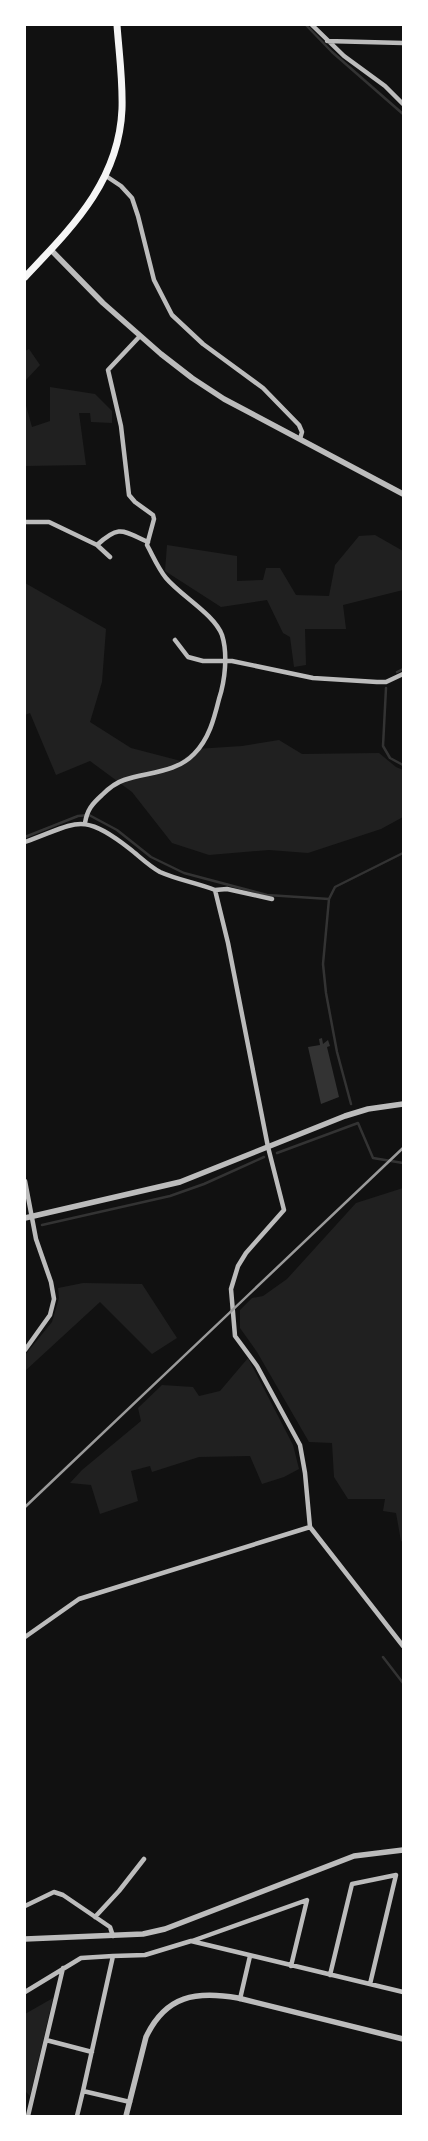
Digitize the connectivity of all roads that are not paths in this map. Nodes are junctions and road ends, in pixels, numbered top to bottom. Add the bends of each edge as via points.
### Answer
1 (117, 25) edge
2 (312, 25) edge
3 (327, 41) junction
4 (403, 43) edge
5 (403, 104) edge
6 (106, 176) junction
7 (51, 250) junction
8 (25, 277) edge
9 (140, 336) junction
10 (300, 439) junction
11 (403, 494) edge
12 (25, 522) edge
13 (148, 542) junction
14 (97, 545) junction
15 (110, 557) dead end
16 (175, 640) dead end
17 (225, 661) junction
18 (403, 674) edge
19 (85, 823) junction
20 (25, 842) edge
21 (215, 890) junction
22 (272, 899) dead end
23 (403, 1104) edge
24 (268, 1147) junction
25 (25, 1181) edge
26 (32, 1217) junction
27 (25, 1218) edge
28 (25, 1350) edge
29 (310, 1527) junction
30 (25, 1637) edge
31 (403, 1646) edge
32 (403, 1850) edge
33 (144, 1859) dead end
34 (25, 1906) edge
35 (95, 1917) junction
36 (113, 1936) junction
37 (25, 1939) edge
38 (190, 1941) junction
39 (114, 1956) junction
40 (250, 1956) junction
41 (290, 1966) junction
42 (63, 1968) junction
43 (330, 1975) junction
44 (370, 1984) junction
45 (25, 1992) edge
46 (403, 1992) edge
47 (240, 1999) junction
48 (403, 2039) edge
49 (46, 2040) junction
50 (92, 2052) junction
51 (83, 2091) junction
52 (130, 2102) junction
53 (28, 2116) edge
54 (77, 2116) edge
55 (126, 2116) edge

1 - 6 main road via 122,110 114,158
2 - 3 street
3 - 4 street
3 - 5 street via 386,86
6 - 7 main road via 91,202
6 - 10 street via 132,198 154,280 172,315 203,344 250,377 281,405 299,424
7 - 8 main road
7 - 9 street via 103,304
9 - 10 street via 224,399
9 - 13 street via 108,370 120,419 129,495 154,517
10 - 11 street
12 - 14 street via 49,522
13 - 14 street via 121,530 110,533
13 - 17 street via 167,578 212,621 222,635
14 - 15 street
16 - 17 street via 188,657
17 - 18 street via 328,680 386,682
17 - 19 street via 212,726 205,742 193,756 164,771 112,785 91,804
19 - 20 street via 65,826
19 - 21 street via 107,831 159,871
21 - 22 street via 226,889
21 - 24 street
23 - 24 street via 352,1114
24 - 26 street via 180,1182
24 - 29 street via 284,1210 238,1266 231,1288 235,1336 257,1366 300,1445
25 - 26 street
26 - 27 street
26 - 28 street via 54,1299 50,1315
29 - 30 street via 79,1599
29 - 31 street
32 - 36 street via 354,1856 165,1929
33 - 35 street
34 - 35 street via 54,1892 69,1898
35 - 36 street via 110,1927
36 - 37 street
38 - 39 street via 145,1955
38 - 40 street
38 - 41 street via 307,1900
39 - 42 street via 81,1958
39 - 50 street
40 - 41 street
40 - 47 street
41 - 43 street
42 - 45 street
42 - 49 street
43 - 44 street
43 - 44 street via 352,1884 396,1875
44 - 46 street
47 - 48 street
47 - 52 street via 203,1994 181,2000 164,2011 146,2037
49 - 50 street
49 - 53 street
50 - 51 street
51 - 52 street
51 - 54 street
52 - 55 street

